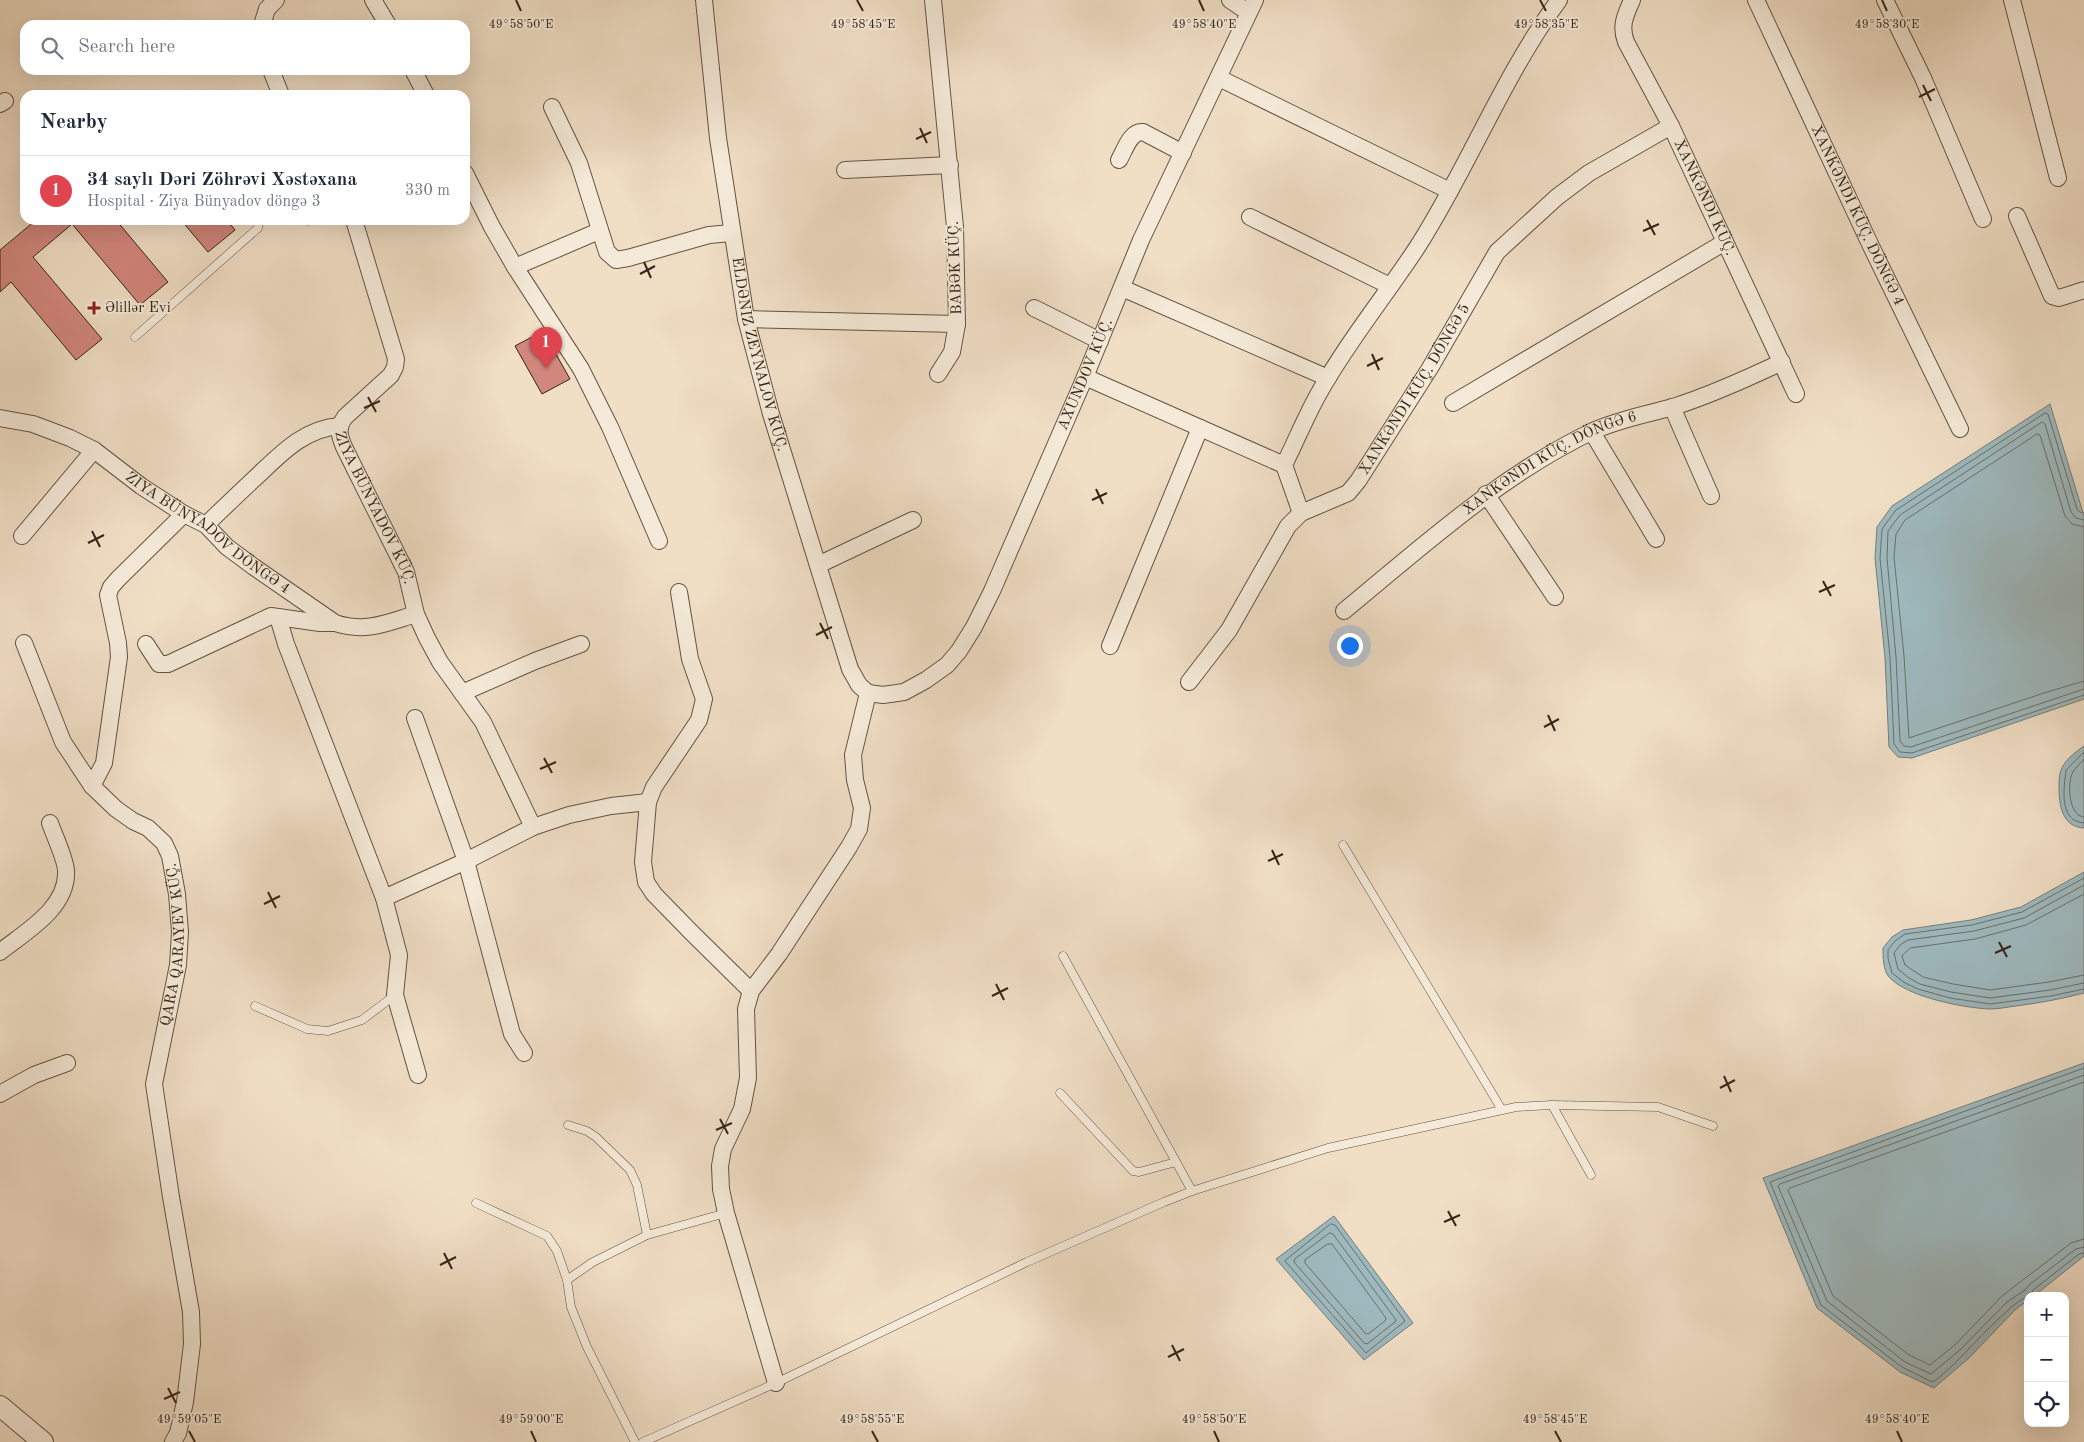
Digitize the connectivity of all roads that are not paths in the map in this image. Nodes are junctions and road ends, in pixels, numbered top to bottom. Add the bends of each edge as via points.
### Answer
1 (276, 0) edge
2 (373, 0) edge
3 (704, 0) edge
4 (933, 0) edge
5 (1230, 0) edge
6 (1559, 0) edge
7 (1632, 0) edge
8 (1756, 0) edge
9 (1885, 0) edge
10 (2012, 0) edge
11 (1252, 6) edge
12 (264, 20) edge
13 (385, 20) edge
14 (273, 75) edge
15 (416, 75) edge
16 (1219, 78) junction
17 (279, 90) edge
18 (423, 90) edge
19 (552, 107) dead end
20 (1671, 126) junction
21 (1183, 153) junction
22 (1119, 160) dead end
23 (950, 165) junction
24 (845, 170) dead end
25 (2058, 178) dead end
26 (470, 183) edge
27 (1450, 191) junction
28 (2017, 216) dead end
29 (1250, 217) dead end
30 (1983, 219) dead end
31 (258, 225) edge
32 (356, 225) edge
33 (600, 232) junction
34 (732, 233) junction
35 (1725, 242) junction
36 (515, 267) junction
37 (1390, 286) junction
38 (1122, 288) junction
39 (2084, 290) edge
40 (1034, 308) dead end
41 (746, 319) junction
42 (958, 324) junction
43 (135, 337) dead end
44 (1100, 341) junction
45 (1782, 362) junction
46 (938, 374) dead end
47 (1085, 378) junction
48 (1328, 378) junction
49 (1796, 394) dead end
50 (1453, 403) dead end
51 (1672, 407) junction
52 (0, 418) edge
53 (339, 426) junction
54 (1200, 428) junction
55 (1960, 429) dead end
56 (1592, 432) junction
57 (94, 450) junction
58 (1284, 464) junction
59 (1486, 494) junction
60 (1710, 496) dead end
61 (184, 514) junction
62 (1301, 514) junction
63 (913, 520) dead end
64 (206, 525) junction
65 (22, 536) dead end
66 (1656, 539) dead end
67 (659, 541) dead end
68 (818, 565) junction
69 (679, 592) dead end
70 (1555, 597) dead end
71 (1344, 611) dead end
72 (416, 614) junction
73 (278, 617) junction
74 (335, 623) junction
75 (24, 643) dead end
76 (146, 644) dead end
77 (581, 644) dead end
78 (1110, 646) dead end
79 (1189, 682) dead end
80 (462, 693) junction
81 (868, 694) junction
82 (415, 718) dead end
83 (92, 786) junction
84 (648, 802) junction
85 (50, 823) dead end
86 (533, 828) junction
87 (1343, 845) dead end
88 (466, 861) junction
89 (384, 898) junction
90 (0, 952) edge
91 (1063, 956) dead end
92 (751, 991) junction
93 (395, 995) junction
94 (255, 1006) dead end
95 (524, 1053) dead end
96 (67, 1063) dead end
97 (418, 1075) dead end
98 (1060, 1093) dead end
99 (0, 1094) edge
100 (1552, 1105) junction
101 (1502, 1110) junction
102 (568, 1125) dead end
103 (1713, 1126) dead end
104 (1176, 1162) junction
105 (1590, 1175) dead end
106 (1192, 1191) junction
107 (476, 1203) dead end
108 (726, 1213) junction
109 (647, 1235) junction
110 (567, 1280) junction
111 (776, 1383) junction
112 (0, 1406) edge
113 (43, 1442) edge
114 (173, 1442) edge
115 (636, 1442) edge
116 (643, 1442) edge

1 - 12 street via 267,9
2 - 13 street
3 - 34 street, ELDƏNIZ ZEYNALOV KÜÇ. via 718,138
4 - 23 street, BABƏK KÜÇ.
5 - 11 street
6 - 27 street via 1523,53
7 - 20 street, XANKƏNDI KÜÇ. via 1623,19 1626,42
8 - 55 street, XANKƏNDI KÜÇ. DÖNGƏ 4
9 - 30 street via 1923,78
10 - 25 street
11 - 16 street, AXUNDOV KÜÇ.
14 - 17 street
15 - 18 street
16 - 21 street, AXUNDOV KÜÇ.
16 - 27 street
19 - 33 street via 579,164
20 - 35 street, XANKƏNDI KÜÇ.
20 - 62 street, XANKƏNDI KÜÇ. DÖNGƏ 5 via 1589,173 1557,197 1497,252 1430,368 1358,481 1348,492
21 - 22 street via 1138,132
21 - 38 street, AXUNDOV KÜÇ.
23 - 24 street
23 - 42 street, BABƏK KÜÇ.
26 - 36 street
27 - 37 street
28 - 39 street via 2052,296 2059,298
29 - 37 street
31 - 43 lane
32 - 53 street, ZIYA BÜNYADOV KÜÇ. via 396,359 391,374
33 - 34 street via 607,252 616,260 709,234
33 - 36 street
34 - 41 street, ELDƏNIZ ZEYNALOV KÜÇ.
35 - 45 street, XANKƏNDI KÜÇ.
35 - 50 street
36 - 67 street via 581,369
37 - 48 street
38 - 44 street, AXUNDOV KÜÇ.
38 - 48 street
40 - 44 street
41 - 42 street, BABƏK KÜÇ.
41 - 68 street, ELDƏNIZ ZEYNALOV KÜÇ. via 770,414
42 - 46 street via 952,352
44 - 47 street, AXUNDOV KÜÇ.
45 - 49 street, XANKƏNDI KÜÇ.
45 - 51 street, XANKƏNDI KÜÇ. DÖNGƏ 6 via 1721,391
47 - 54 street
47 - 81 street, AXUNDOV KÜÇ. via 992,591 959,651 940,670 904,692
48 - 58 street
51 - 56 street, XANKƏNDI KÜÇ. DÖNGƏ 6 via 1623,418
51 - 60 street
52 - 57 street, ZIYA BÜNYADOV DÖNGƏ 4 via 33,424
53 - 64 street via 308,434 285,449
53 - 72 street, ZIYA BÜNYADOV KÜÇ. via 344,447 406,572
54 - 58 street
54 - 78 street
56 - 59 street, XANKƏNDI KÜÇ. DÖNGƏ 6
56 - 66 street
57 - 61 street, ZIYA BÜNYADOV DÖNGƏ 4
57 - 65 street
58 - 62 street
59 - 70 street
59 - 71 street, XANKƏNDI KÜÇ. DÖNGƏ 6
61 - 64 street, ZIYA BÜNYADOV DÖNGƏ 4
61 - 83 street via 118,578 108,595 119,657 104,763
62 - 79 street, XANKƏNDI KÜÇ. DÖNGƏ 5 via 1288,526 1229,630
63 - 68 street
64 - 74 street, ZIYA BÜNYADOV DÖNGƏ 4 via 227,547
68 - 81 street, ELDƏNIZ ZEYNALOV KÜÇ. via 850,669
69 - 84 street via 690,659 704,700 699,720 654,787
72 - 74 street, ZIYA BÜNYADOV DÖNGƏ 4 via 375,627 350,628
72 - 80 street, ZIYA BÜNYADOV KÜÇ. via 440,662
73 - 74 street
73 - 76 street via 270,616 168,664 159,664
73 - 89 street
75 - 83 street, QARA QARAYEV KÜÇ. via 63,742
77 - 80 street
80 - 86 street, ZIYA BÜNYADOV KÜÇ. via 483,722
81 - 92 street via 853,755 862,808 859,828 850,847
82 - 88 street
83 - 114 street, QARA QARAYEV KÜÇ. via 116,809 161,839 170,856 177,894 178,965 154,1084 191,1312 192,1344 186,1402
84 - 86 street via 569,815
84 - 92 street via 643,862 646,882 654,894
85 - 90 street via 66,871 62,894 46,916
86 - 88 street
87 - 101 lane
88 - 89 street
88 - 95 street via 512,1034
89 - 93 street via 399,955
91 - 104 lane
92 - 108 street via 746,1009 748,1078 742,1109 723,1149 720,1166
93 - 94 lane via 362,1020 328,1031 307,1029
93 - 97 street
96 - 99 street via 34,1075
98 - 104 lane via 1133,1171
100 - 101 lane
100 - 103 lane via 1658,1107
100 - 105 lane
101 - 106 lane via 1328,1148
102 - 109 lane via 588,1131 630,1170 637,1184
104 - 106 lane
106 - 111 lane via 1027,1262
107 - 110 lane via 547,1236 557,1250
108 - 109 lane
108 - 111 street
109 - 110 lane via 593,1262
110 - 115 lane via 572,1307 587,1347
111 - 116 lane
112 - 113 street

